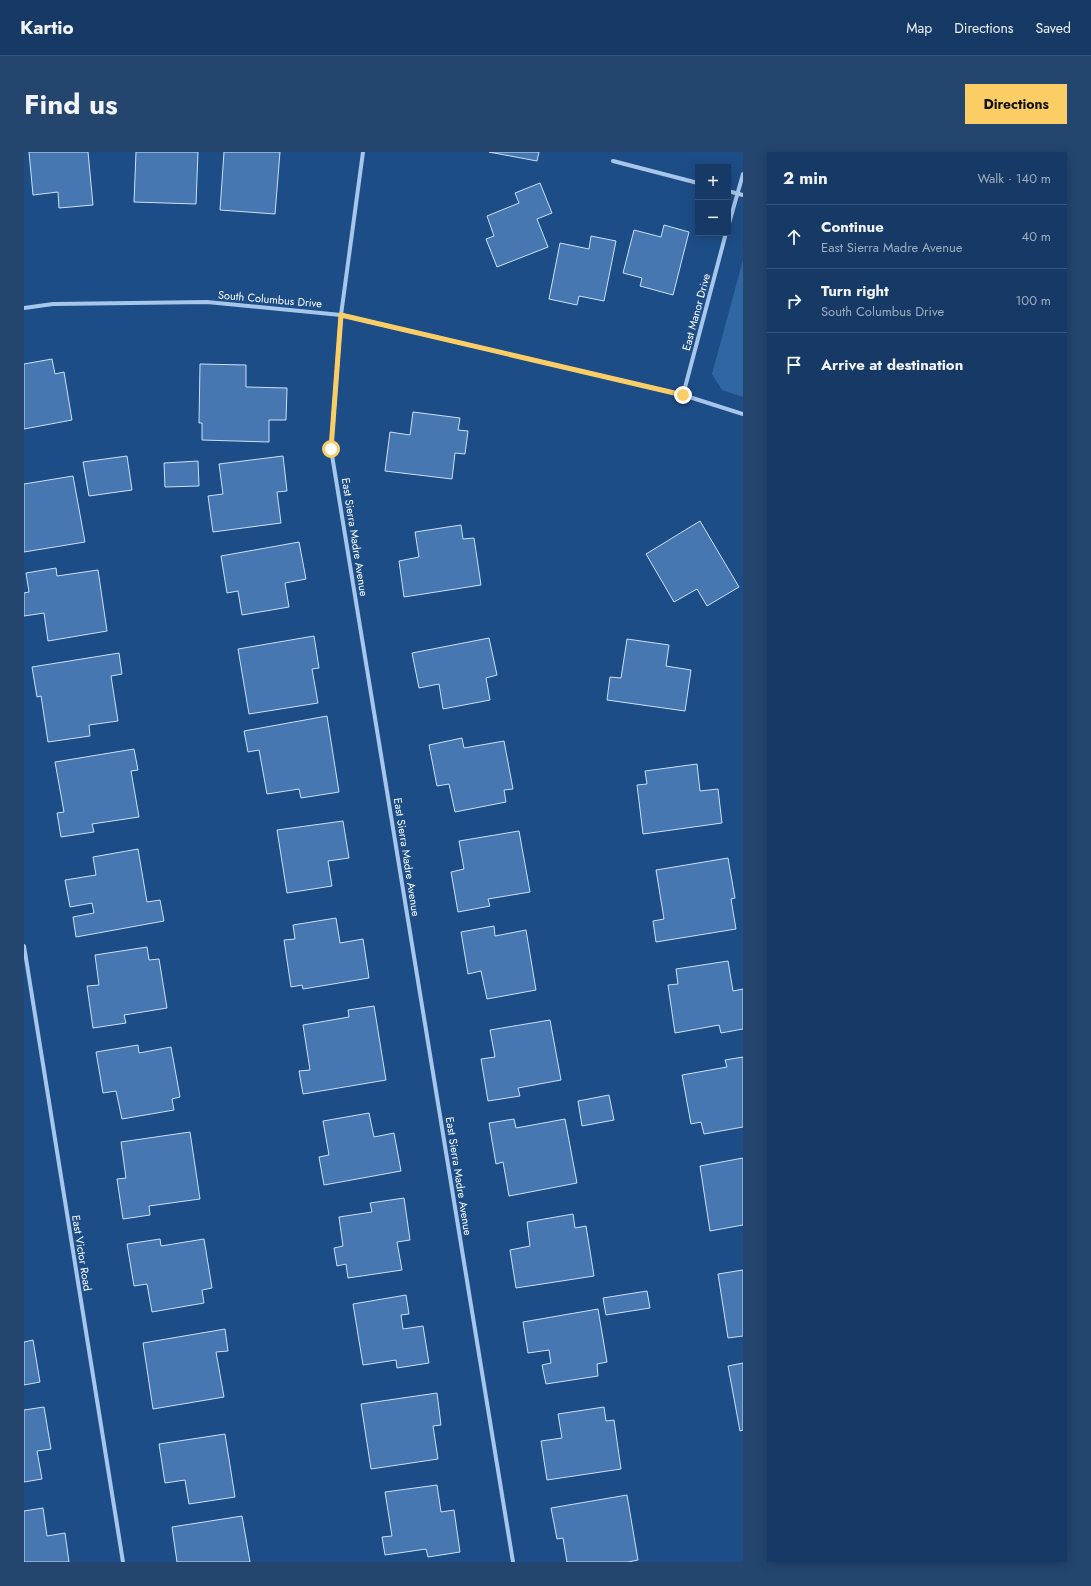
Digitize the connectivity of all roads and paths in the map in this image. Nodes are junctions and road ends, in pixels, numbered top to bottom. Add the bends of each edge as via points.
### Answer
1 (364, 152) edge
2 (613, 161) dead end
3 (743, 174) edge
4 (695, 182) edge
5 (731, 192) edge
6 (737, 193) junction
7 (743, 195) edge
8 (731, 216) edge
9 (725, 236) edge
10 (24, 308) edge
11 (341, 315) junction
12 (683, 395) junction
13 (743, 414) edge
14 (24, 946) edge
15 (123, 1562) edge
16 (513, 1562) edge

1 - 11 street, East Sierra Madre Avenue
2 - 4 street
3 - 6 street
5 - 6 street
6 - 7 street
6 - 8 street
9 - 12 street, East Manor Drive
10 - 11 street, South Columbus Drive via 53,304 207,302
11 - 12 street, South Columbus Drive
11 - 16 street, East Sierra Madre Avenue via 331,449
12 - 13 street, South Columbus Drive
14 - 15 street, East Victor Road

